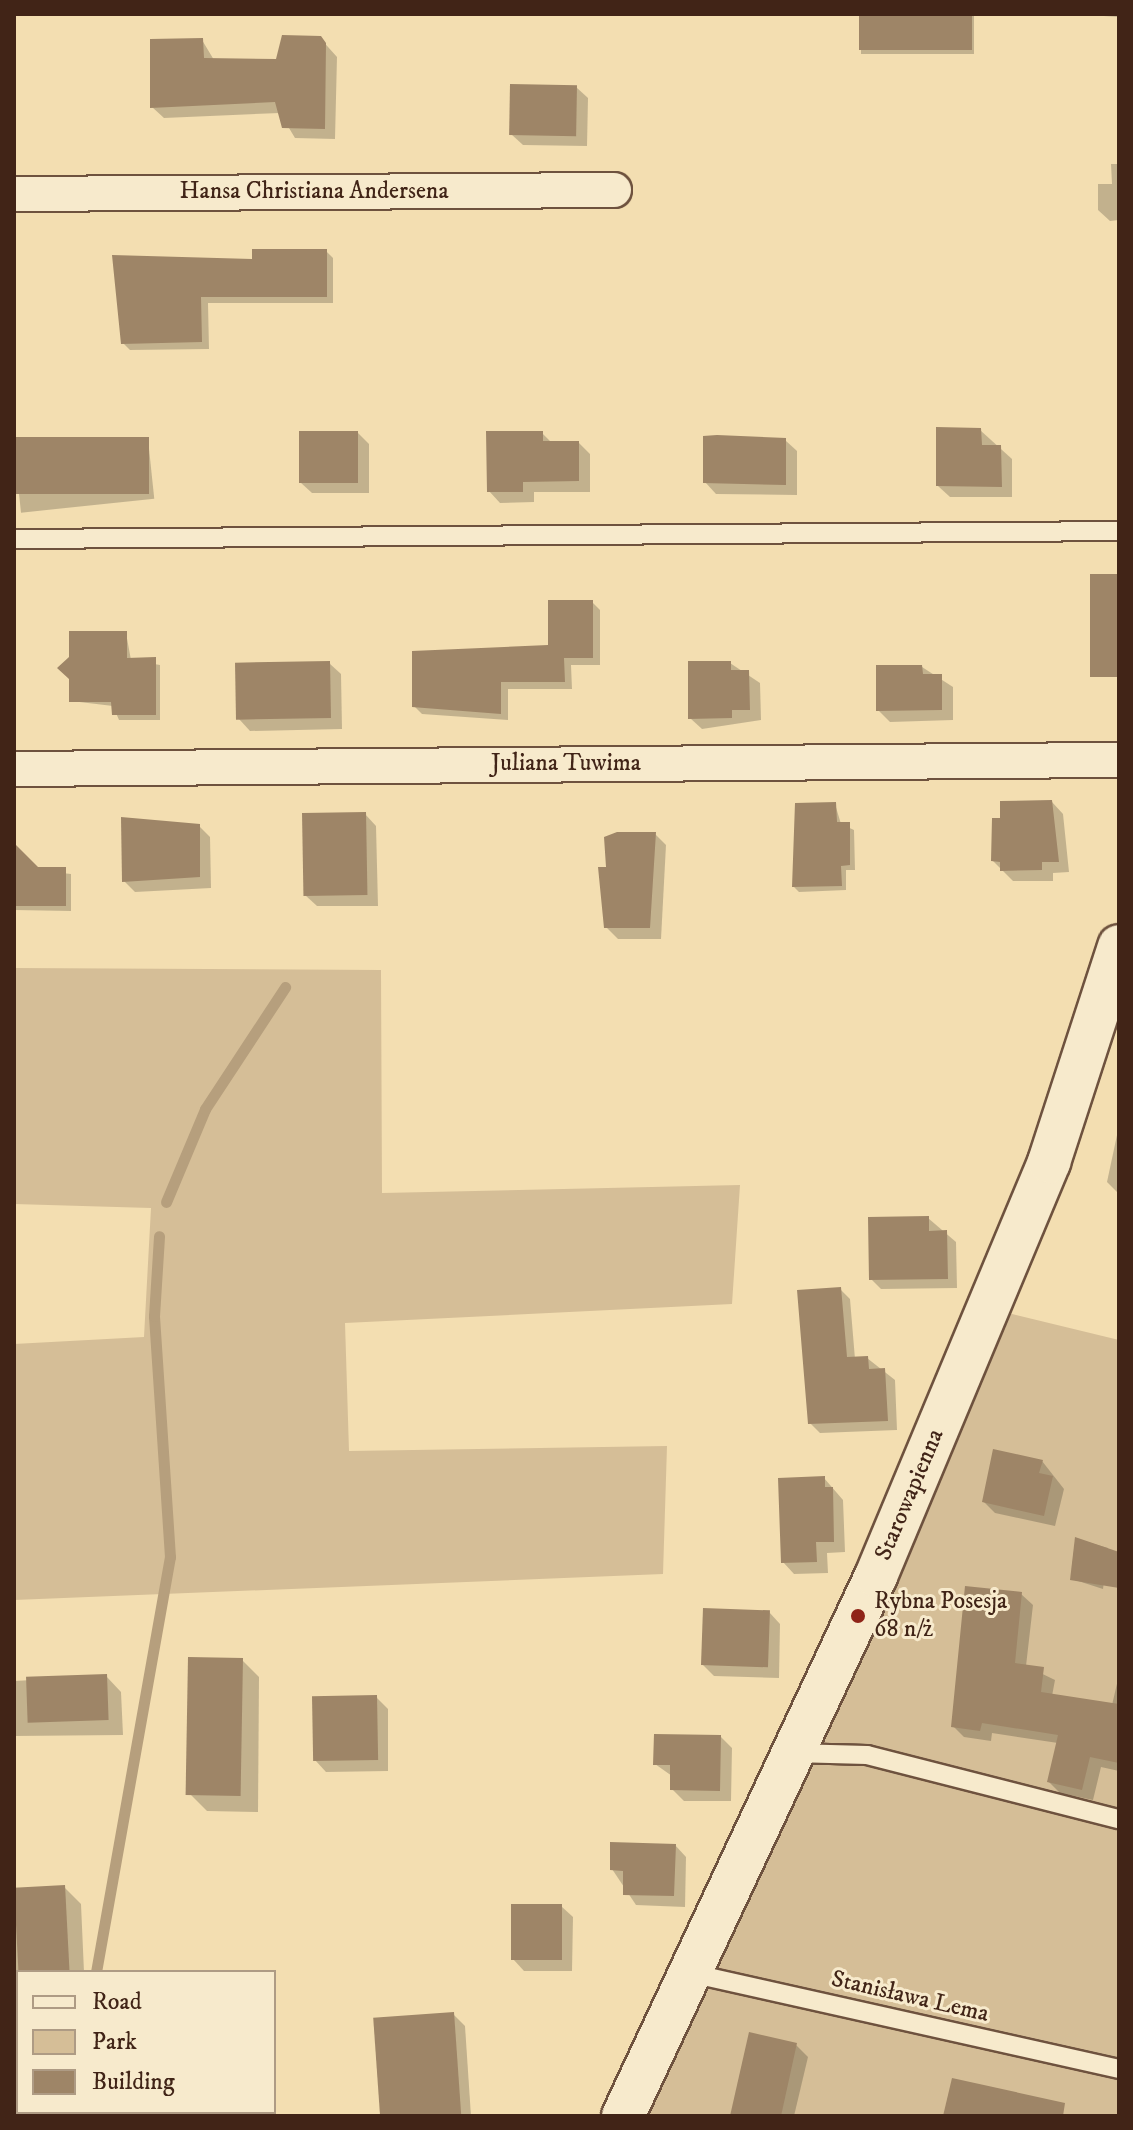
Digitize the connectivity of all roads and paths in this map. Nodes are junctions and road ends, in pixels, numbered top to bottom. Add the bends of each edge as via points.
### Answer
1 (614, 190) dead end
2 (14, 194) edge
3 (1119, 531) edge
4 (14, 539) edge
5 (1119, 760) edge
6 (14, 769) edge
7 (1119, 946) edge
8 (793, 1753) junction
9 (1119, 1819) edge
10 (690, 1973) junction
11 (1119, 2069) edge
12 (623, 2116) edge

1 - 2 street, Hansa Christiana Andersena
3 - 4 lane
5 - 6 street, Juliana Tuwima
7 - 8 street, Starowapienna via 1049,1162 876,1576
8 - 9 lane via 867,1755
8 - 10 street, Starowapienna
10 - 11 lane, Stanisława Lema
10 - 12 street, Starowapienna

